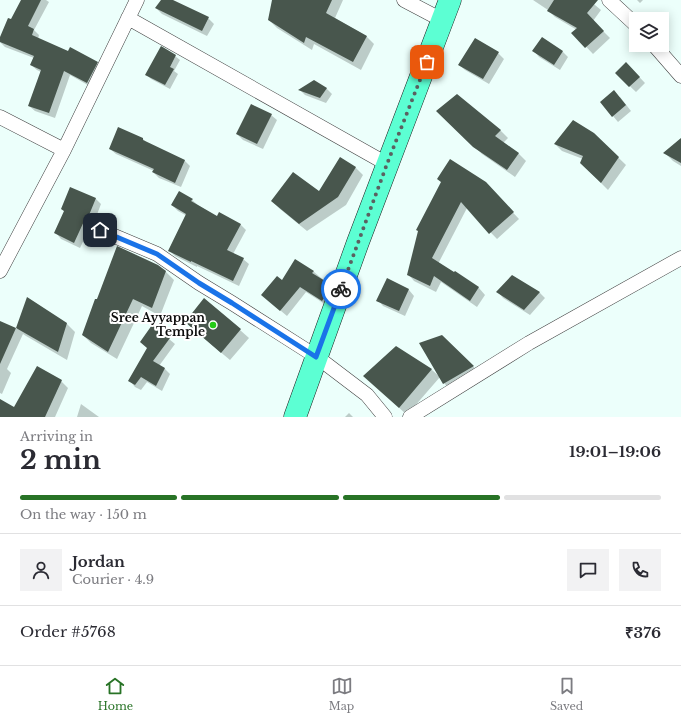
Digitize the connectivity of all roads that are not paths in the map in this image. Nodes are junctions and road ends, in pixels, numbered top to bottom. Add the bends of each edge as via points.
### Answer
1 (137, 0) edge
2 (404, 0) edge
3 (450, 0) edge
4 (608, 0) edge
5 (128, 18) junction
6 (629, 19) edge
7 (442, 20) junction
8 (660, 52) edge
9 (681, 76) edge
10 (0, 117) edge
11 (64, 150) junction
12 (387, 164) junction
13 (100, 230) dead end
14 (681, 258) edge
15 (0, 271) edge
16 (316, 357) junction
17 (295, 417) edge
18 (385, 417) edge
19 (410, 417) edge

1 - 5 street
2 - 7 street
3 - 7 main road
4 - 6 street
5 - 11 street
5 - 12 street
7 - 12 main road
8 - 9 street
10 - 11 street
11 - 15 street
12 - 16 main road
13 - 16 street via 157,254
14 - 19 street via 529,342
16 - 17 main road
16 - 18 street via 367,395

